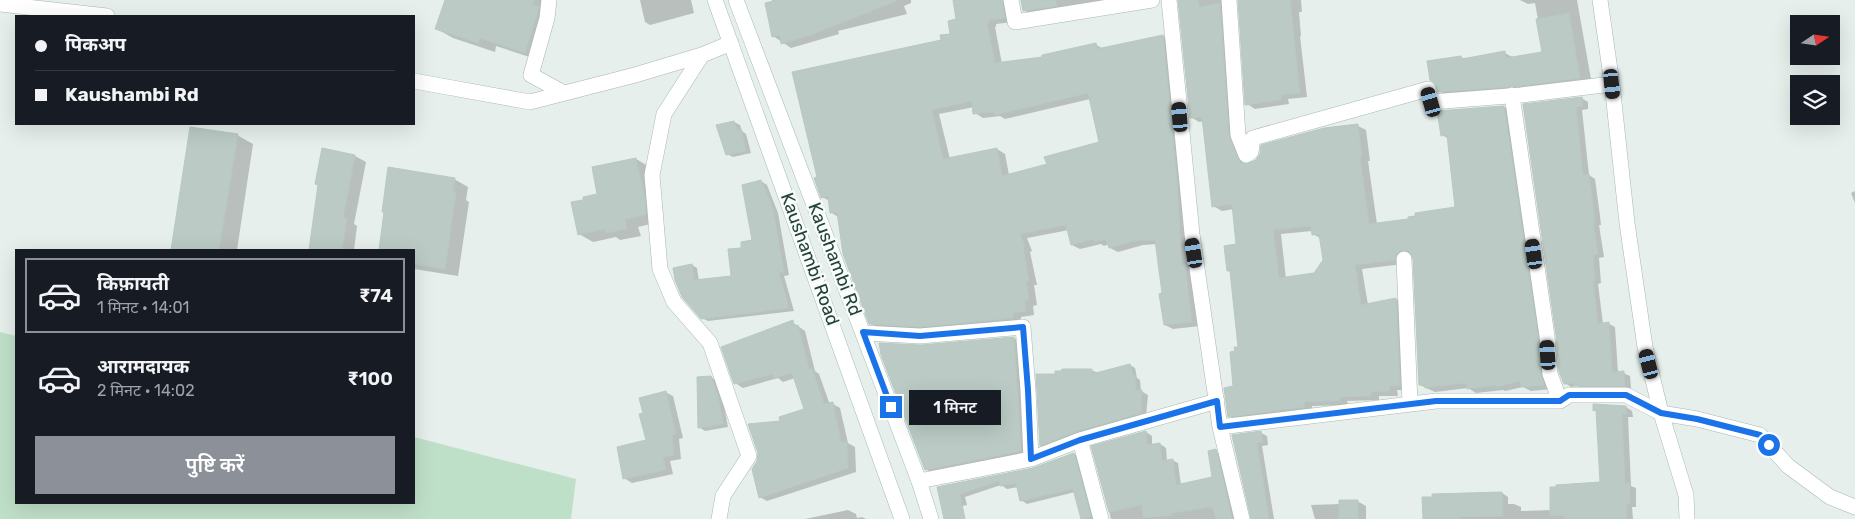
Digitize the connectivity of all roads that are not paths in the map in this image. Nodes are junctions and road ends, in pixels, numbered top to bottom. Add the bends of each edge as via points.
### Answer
1 (549, 0) edge
2 (716, 0) edge
3 (736, 0) edge
4 (1011, 0) edge
5 (1152, 0) edge
6 (1169, 0) edge
7 (1229, 0) edge
8 (1600, 0) edge
9 (0, 4) edge
10 (1098, 4) edge
11 (98, 15) edge
12 (731, 43) junction
13 (702, 55) junction
14 (415, 81) edge
15 (1612, 84) junction
16 (564, 93) junction
17 (1512, 95) junction
18 (1404, 260) dead end
19 (863, 332) junction
20 (1217, 401) junction
21 (1560, 401) junction
22 (1410, 404) junction
23 (1661, 413) junction
24 (1220, 427) junction
25 (1080, 440) junction
26 (1031, 459) junction
27 (919, 481) junction
28 (1855, 506) edge
29 (719, 519) edge
30 (902, 519) edge
31 (932, 519) edge
32 (1101, 519) edge
33 (1242, 519) edge
34 (1687, 519) edge

1 - 16 street via 531,75
2 - 12 street, Kaushambi Road
3 - 19 street, Kaushambi Rd
4 - 10 street via 1015,22
5 - 10 street
6 - 20 street via 1192,234
7 - 17 street via 1238,135 1246,155 1251,152 1253,138 1428,89 1431,102
8 - 15 street
9 - 11 street
12 - 13 street
12 - 30 street, Kaushambi Road
13 - 16 street
13 - 29 street via 664,114 652,175 660,269 674,302 710,343 749,456 722,496
14 - 16 street via 530,102
15 - 17 street
15 - 23 street via 1645,347
17 - 21 street via 1550,374
18 - 22 street
19 - 26 street via 920,336 1023,327
19 - 27 street, Kaushambi Rd
20 - 24 street
20 - 25 street
21 - 22 street
21 - 23 street via 1569,395 1626,395
22 - 24 street
23 - 28 street via 1760,435 1788,466 1830,497
23 - 34 street via 1686,495
24 - 33 street
25 - 26 street
25 - 32 street
26 - 27 street
27 - 31 street, Kaushambi Rd

